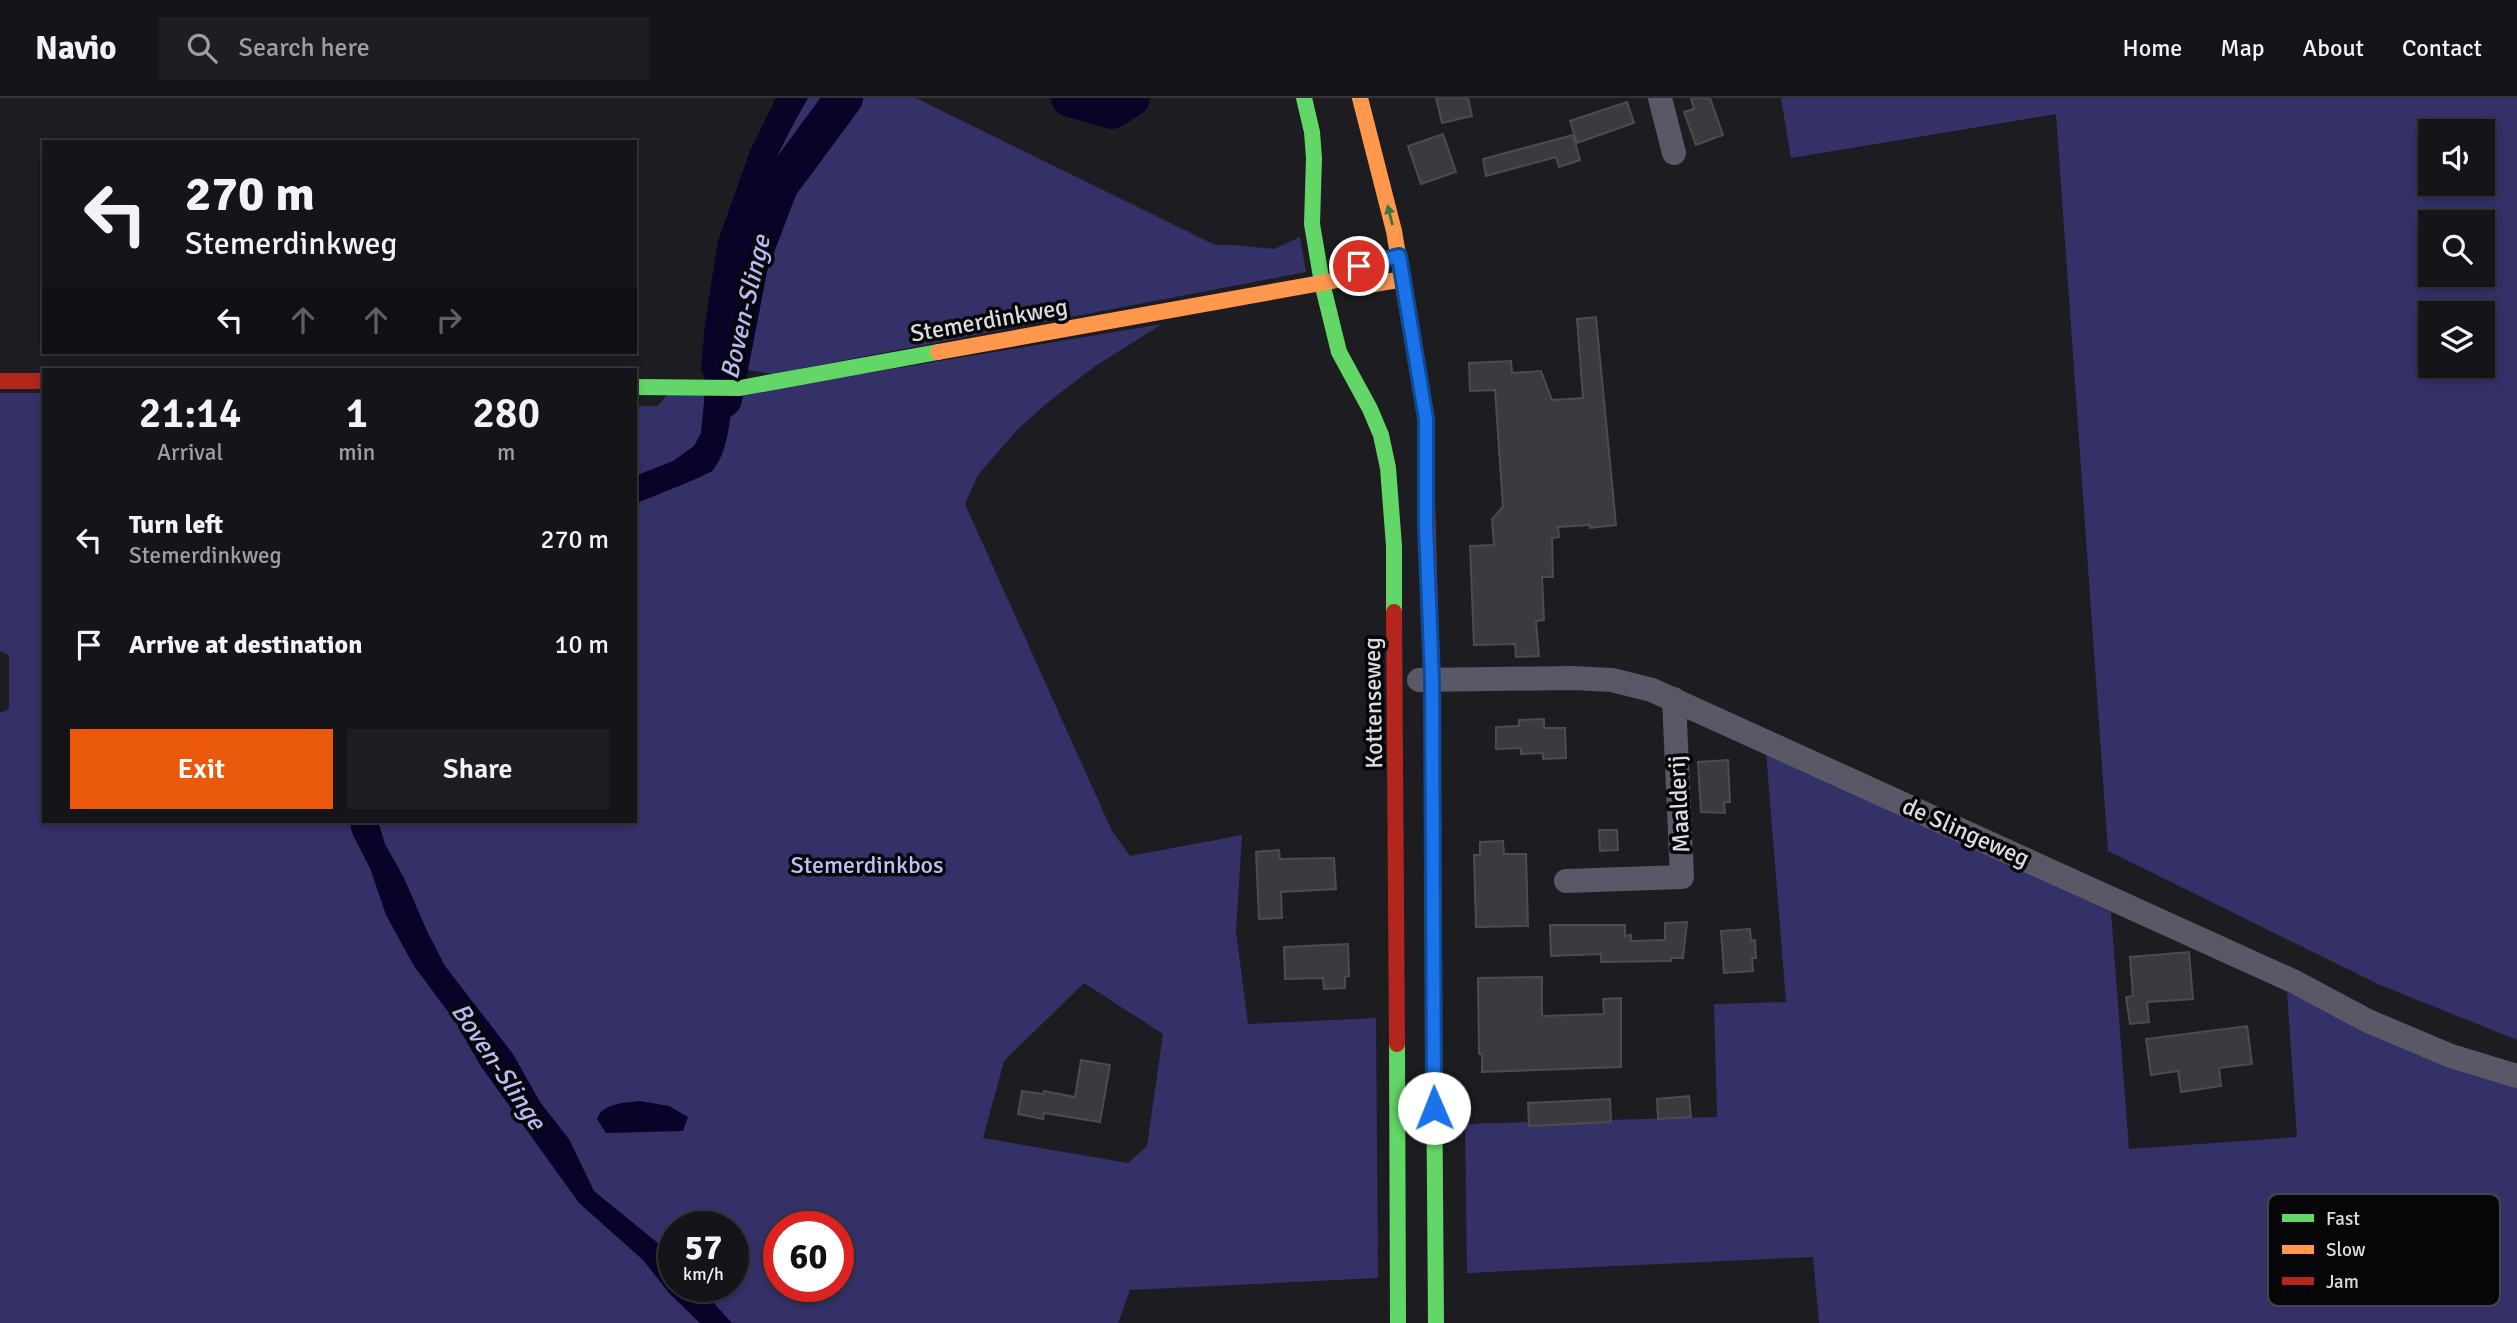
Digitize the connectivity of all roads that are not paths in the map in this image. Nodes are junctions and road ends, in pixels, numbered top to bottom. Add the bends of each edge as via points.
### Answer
1 (1304, 98) edge
2 (1360, 98) edge
3 (1660, 98) edge
4 (1674, 153) dead end
5 (1399, 256) junction
6 (1383, 277) junction
7 (1403, 278) junction
8 (1322, 283) junction
9 (0, 381) edge
10 (42, 381) edge
11 (637, 387) edge
12 (1409, 418) dead end
13 (1426, 525) junction
14 (1432, 680) junction
15 (1395, 681) junction
16 (1674, 699) junction
17 (1566, 881) dead end
18 (2517, 1076) edge
19 (1398, 1080) junction
20 (1433, 1080) junction
21 (1398, 1323) edge
22 (1436, 1323) edge

1 - 8 street, Kottenseweg via 1312,132 1312,224
5 -> 2 street
3 - 4 street
5 - 6 street, Stemerdinkweg
5 - 7 street
6 - 7 street, Stemerdinkweg
6 - 8 street, Stemerdinkweg via 1363,286 1354,272
7 - 13 street via 1426,419
8 - 11 street, Stemerdinkweg via 740,388
8 - 15 street, Kottenseweg via 1339,352 1381,435 1388,468
9 - 10 street
12 - 13 street
13 - 14 street
14 - 15 street, de Slingeweg
14 - 16 street, de Slingeweg via 1612,680
14 - 20 street
15 - 19 street, Kottenseweg
16 - 17 street, Maalderij via 1682,877
16 - 18 street, de Slingeweg via 2295,982 2368,1021 2451,1056
19 - 20 street
19 - 21 street, Kottenseweg
20 - 22 street

